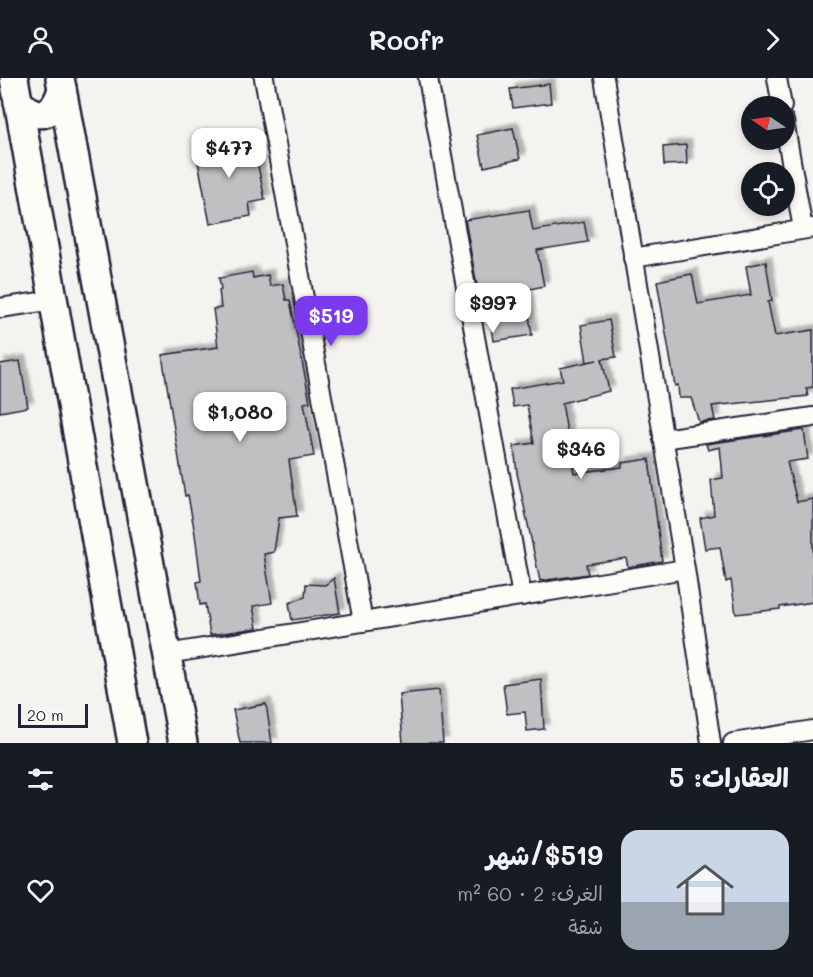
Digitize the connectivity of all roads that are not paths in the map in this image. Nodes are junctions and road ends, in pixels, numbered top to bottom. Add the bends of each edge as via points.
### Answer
1 (264, 78) edge
2 (428, 78) edge
3 (604, 78) edge
4 (777, 78) edge
5 (61, 84) edge
6 (16, 90) edge
7 (780, 96) edge
8 (73, 148) junction
9 (791, 150) edge
10 (29, 165) junction
11 (808, 228) edge
12 (633, 258) junction
13 (54, 300) junction
14 (0, 308) edge
15 (813, 417) edge
16 (663, 439) junction
17 (685, 570) junction
18 (522, 596) junction
19 (363, 622) junction
20 (167, 654) junction
21 (813, 730) edge
22 (132, 743) edge
23 (183, 743) edge
24 (711, 743) edge
25 (733, 743) edge

1 - 19 street
2 - 18 street
3 - 12 street
4 - 7 street
5 - 6 main road via 58,104 45,114 27,110
5 - 8 main road
6 - 10 main road
8 - 10 main road via 56,138 40,141
8 - 20 main road
9 - 11 street
10 - 13 main road
11 - 12 street
12 - 16 street
13 - 14 street
13 - 22 main road
15 - 16 street
16 - 17 street
17 - 18 street
17 - 24 street
18 - 19 street
19 - 20 street
20 - 23 main road
21 - 25 street

